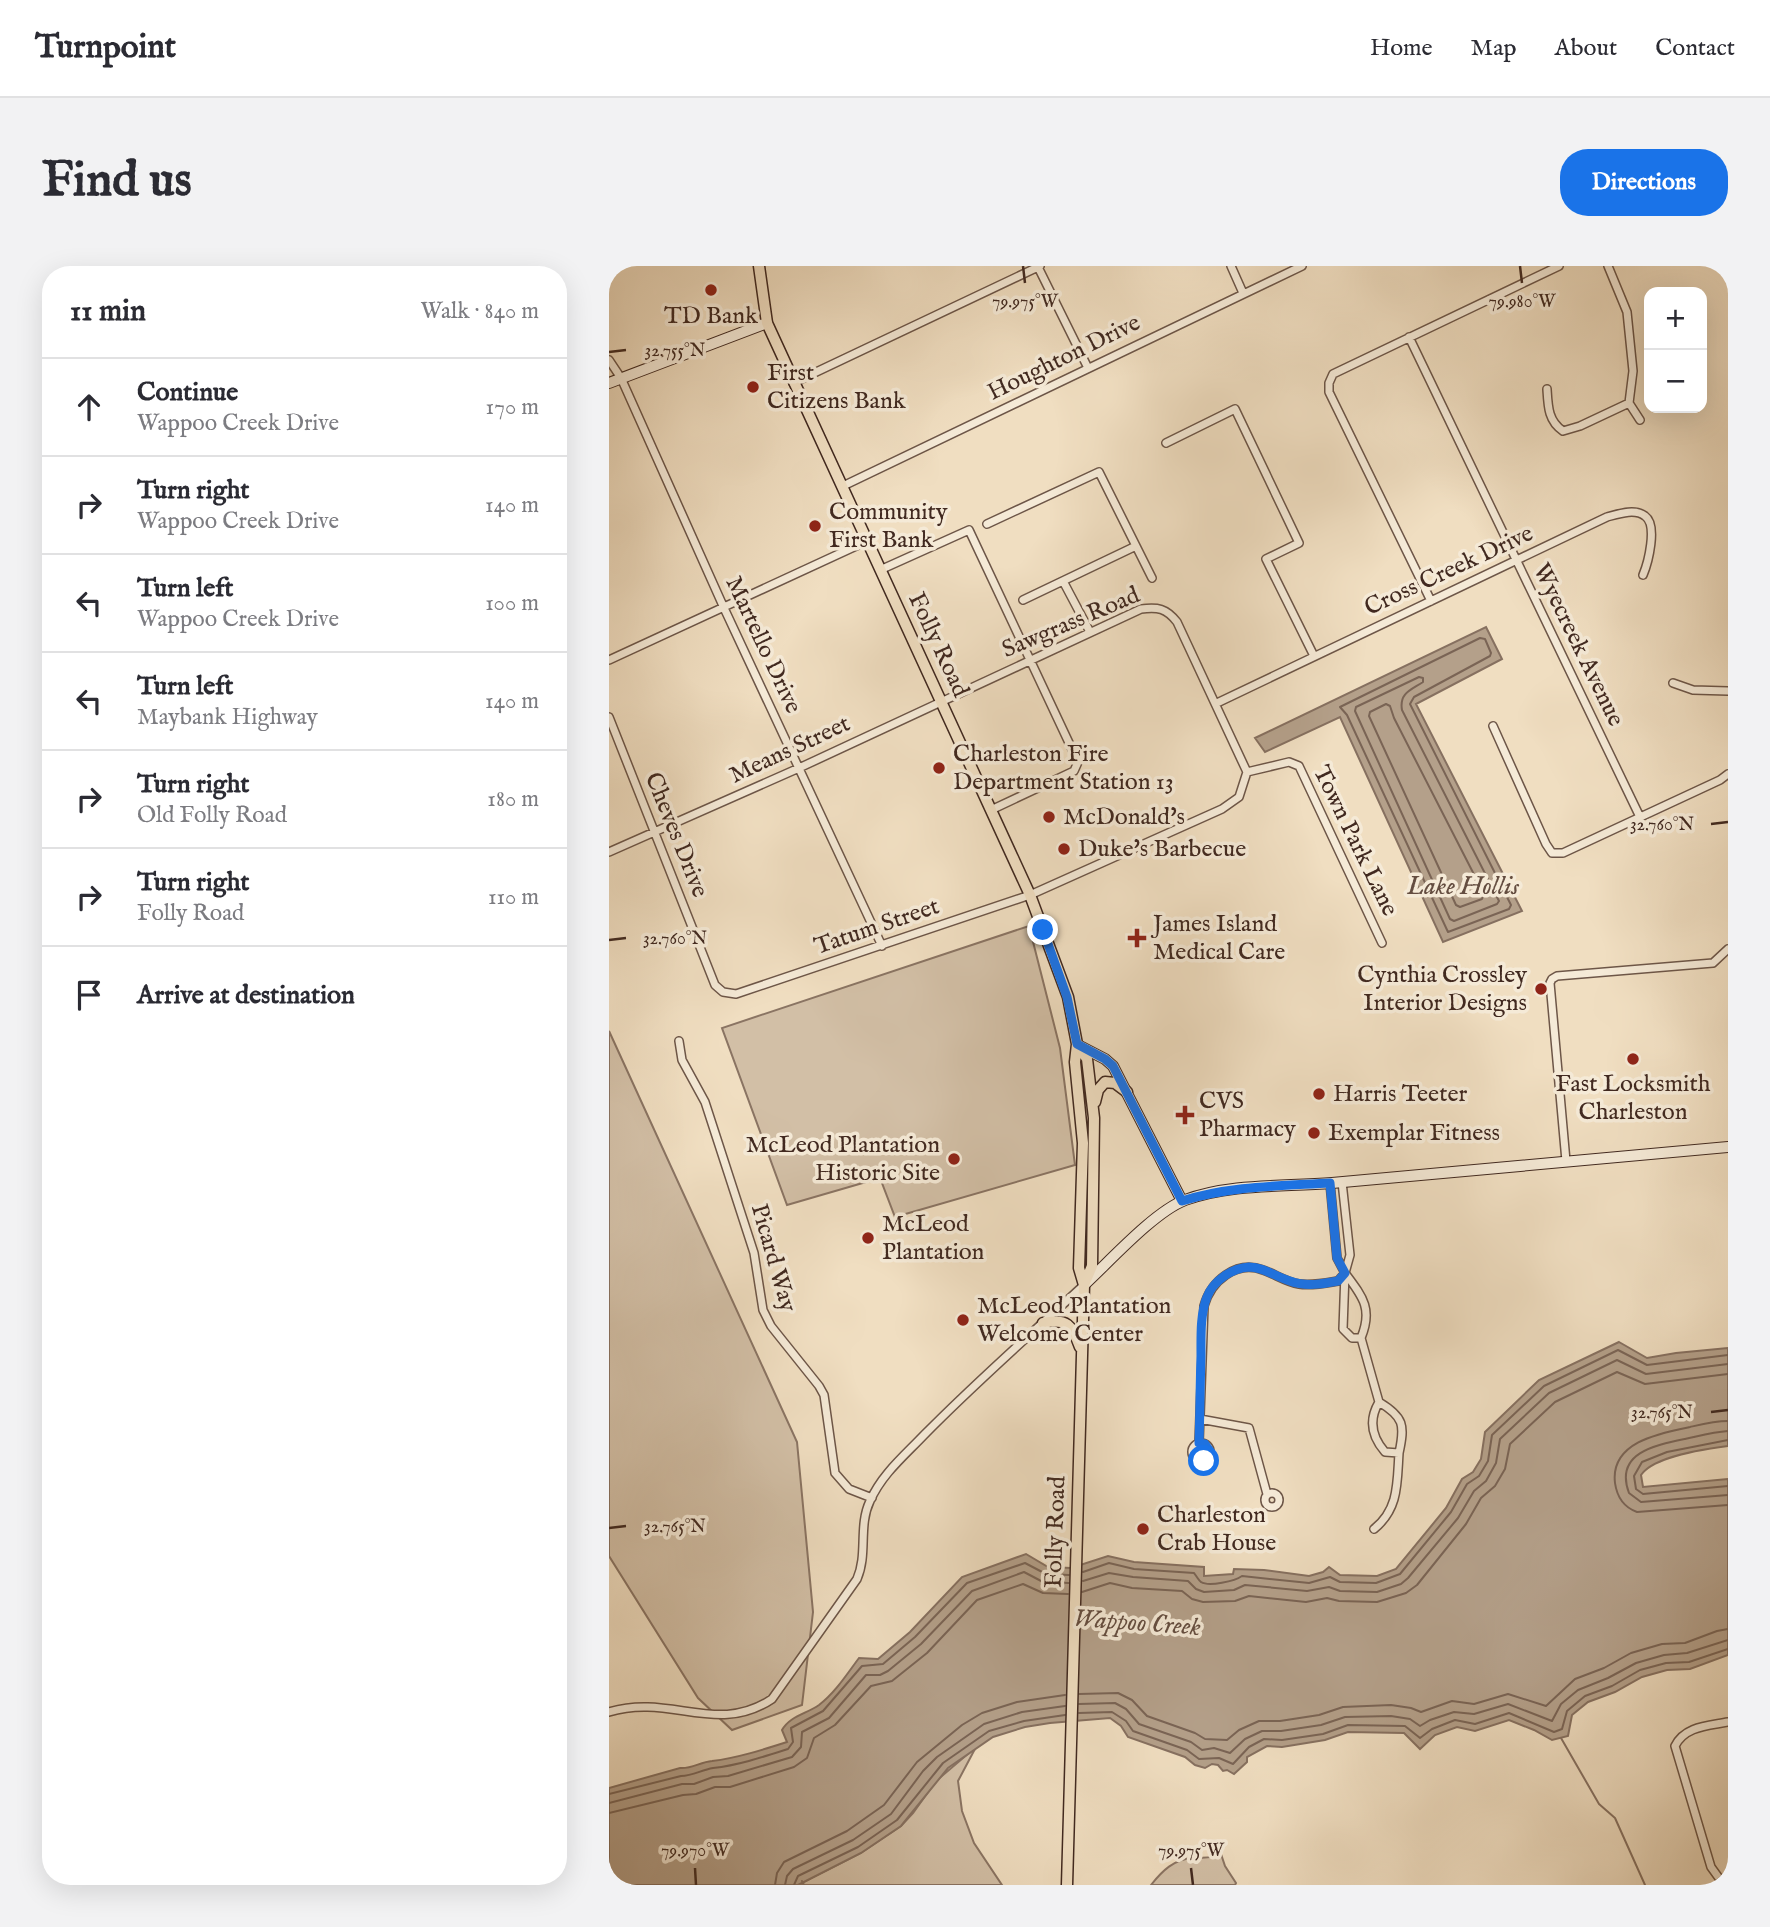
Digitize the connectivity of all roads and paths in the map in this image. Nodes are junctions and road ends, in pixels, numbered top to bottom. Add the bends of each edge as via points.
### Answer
1 (1039, 266) edge
2 (1231, 266) edge
3 (1302, 266) edge
4 (1559, 266) edge
5 (1608, 266) edge
6 (762, 267) edge
7 (1244, 293) junction
8 (767, 323) junction
9 (1409, 337) junction
10 (609, 360) edge
11 (1088, 368) junction
12 (621, 378) junction
13 (609, 383) edge
14 (793, 383) junction
15 (1547, 389) dead end
16 (1629, 403) junction
17 (1640, 420) dead end
18 (1166, 443) dead end
19 (843, 486) junction
20 (987, 524) dead end
21 (867, 541) junction
22 (1136, 545) junction
23 (1517, 561) junction
24 (880, 570) junction
25 (1643, 575) dead end
26 (1152, 578) dead end
27 (1063, 581) junction
28 (1023, 600) dead end
29 (1431, 601) junction
30 (724, 608) junction
31 (1090, 632) junction
32 (1314, 656) junction
33 (1030, 659) junction
34 (609, 660) edge
35 (1673, 683) dead end
36 (1728, 691) edge
37 (941, 701) junction
38 (1217, 703) junction
39 (609, 717) edge
40 (1493, 726) dead end
41 (799, 768) junction
42 (1247, 772) junction
43 (1728, 774) edge
44 (991, 810) junction
45 (1640, 817) junction
46 (654, 833) junction
47 (609, 852) edge
48 (1030, 895) junction
49 (1382, 943) dead end
50 (882, 946) junction
51 (1728, 949) edge
52 (736, 994) joint
53 (679, 1041) dead end
54 (1077, 1044) junction
55 (1127, 1092) junction
56 (1094, 1118) junction
57 (1728, 1147) edge
58 (1566, 1161) junction
59 (1342, 1182) junction
60 (1330, 1183) junction
61 (1182, 1201) junction
62 (1345, 1273) junction
63 (1084, 1285) junction
64 (1043, 1323) junction
65 (1361, 1338) junction
66 (1083, 1356) junction
67 (1379, 1402) junction
68 (1200, 1419) junction
69 (1199, 1443) dead end
70 (1399, 1453) junction
71 (1267, 1494) dead end
72 (872, 1498) junction
73 (1374, 1529) dead end
74 (609, 1712) edge
75 (1728, 1722) edge
76 (1067, 1885) edge
77 (1724, 1885) edge

1 - 11 street
1 - 14 street
2 - 7 street
3 - 7 street, Houghton Drive
4 - 9 street
5 - 16 street via 1627,312 1633,371
6 - 8 main road, Folly Road
7 - 11 street, Houghton Drive
8 - 12 main road
8 - 14 main road, Folly Road
9 - 23 street, Wyecreek Avenue
9 - 29 street via 1333,374 1329,392
10 - 12 street, Martello Drive
11 - 19 street, Houghton Drive
12 - 13 main road
12 - 30 street, Martello Drive
14 - 19 main road, Folly Road
15 - 16 street via 1553,425 1563,431
16 - 17 street
18 - 32 street via 1235,409 1299,543 1266,559
19 - 21 main road, Folly Road
20 - 22 street via 1099,472
21 - 24 main road, Folly Road
21 - 30 street
22 - 26 street
22 - 27 street
23 - 25 street, Cross Creek Drive via 1607,517 1638,513 1650,522 1651,554
23 - 29 street, Cross Creek Drive
23 - 45 street, Wyecreek Avenue
24 - 33 street via 969,530
24 - 37 main road, Folly Road
27 - 28 street
27 - 31 street
29 - 32 street, Cross Creek Drive
30 - 34 street
30 - 41 street, Martello Drive
31 - 33 street, Sawgrass Road
31 - 38 street, Sawgrass Road via 1141,609 1160,607 1169,612
32 - 38 street, Cross Creek Drive
33 - 37 street, Sawgrass Road
33 - 44 street via 1077,766
35 - 36 street via 1693,690
37 - 41 street, Means Street
37 - 44 main road, Folly Road
38 - 42 street, Sawgrass Road
39 - 46 street, Cheves Drive
40 - 45 street via 1552,853 1563,853
41 - 46 street, Means Street
41 - 50 street, Martello Drive
42 - 48 street via 1239,797 1222,810
42 - 49 street, Town Park Lane via 1289,762 1299,766
43 - 45 street
44 - 48 main road, Folly Road
46 - 47 street, Means Street
46 - 52 street, Cheves Drive via 715,985
48 - 50 street, Tatum Street
48 - 54 main road, Folly Road via 1067,997
50 - 52 street, Tatum Street
51 - 58 street via 1713,962 1552,979
53 - 72 street, Picard Way via 682,1060 705,1102 754,1253 763,1310 824,1395 835,1473 849,1489
54 - 55 main road via 1113,1066
54 - 56 main road, Folly Road via 1087,1059
54 - 63 main road, Folly Road via 1083,1143 1079,1268
55 - 56 main road via 1115,1083 1101,1085
55 - 61 main road
56 - 63 main road, Folly Road via 1092,1266
57 - 58 main road
58 - 59 main road
59 - 60 main road
59 - 62 street via 1350,1255
60 - 61 main road via 1239,1189
60 - 62 street via 1337,1258
61 - 63 main road via 1147,1226
62 - 65 street via 1367,1310
62 - 65 street via 1343,1329 1352,1338
62 - 68 street via 1338,1281 1300,1284 1250,1267 1227,1274 1213,1286 1204,1306
63 - 64 street
63 - 66 main road, Folly Road
64 - 66 main road via 1056,1320 1071,1328
64 - 72 street via 885,1475
65 - 67 street
66 - 76 main road, Folly Road
67 - 70 street via 1400,1418
67 - 70 street via 1372,1414 1374,1433 1385,1452
68 - 69 street
68 - 71 street via 1249,1428
70 - 73 street via 1394,1505
72 - 74 street via 864,1518 857,1579 772,1699 731,1716 659,1706
75 - 77 street via 1688,1730 1675,1746 1711,1867

